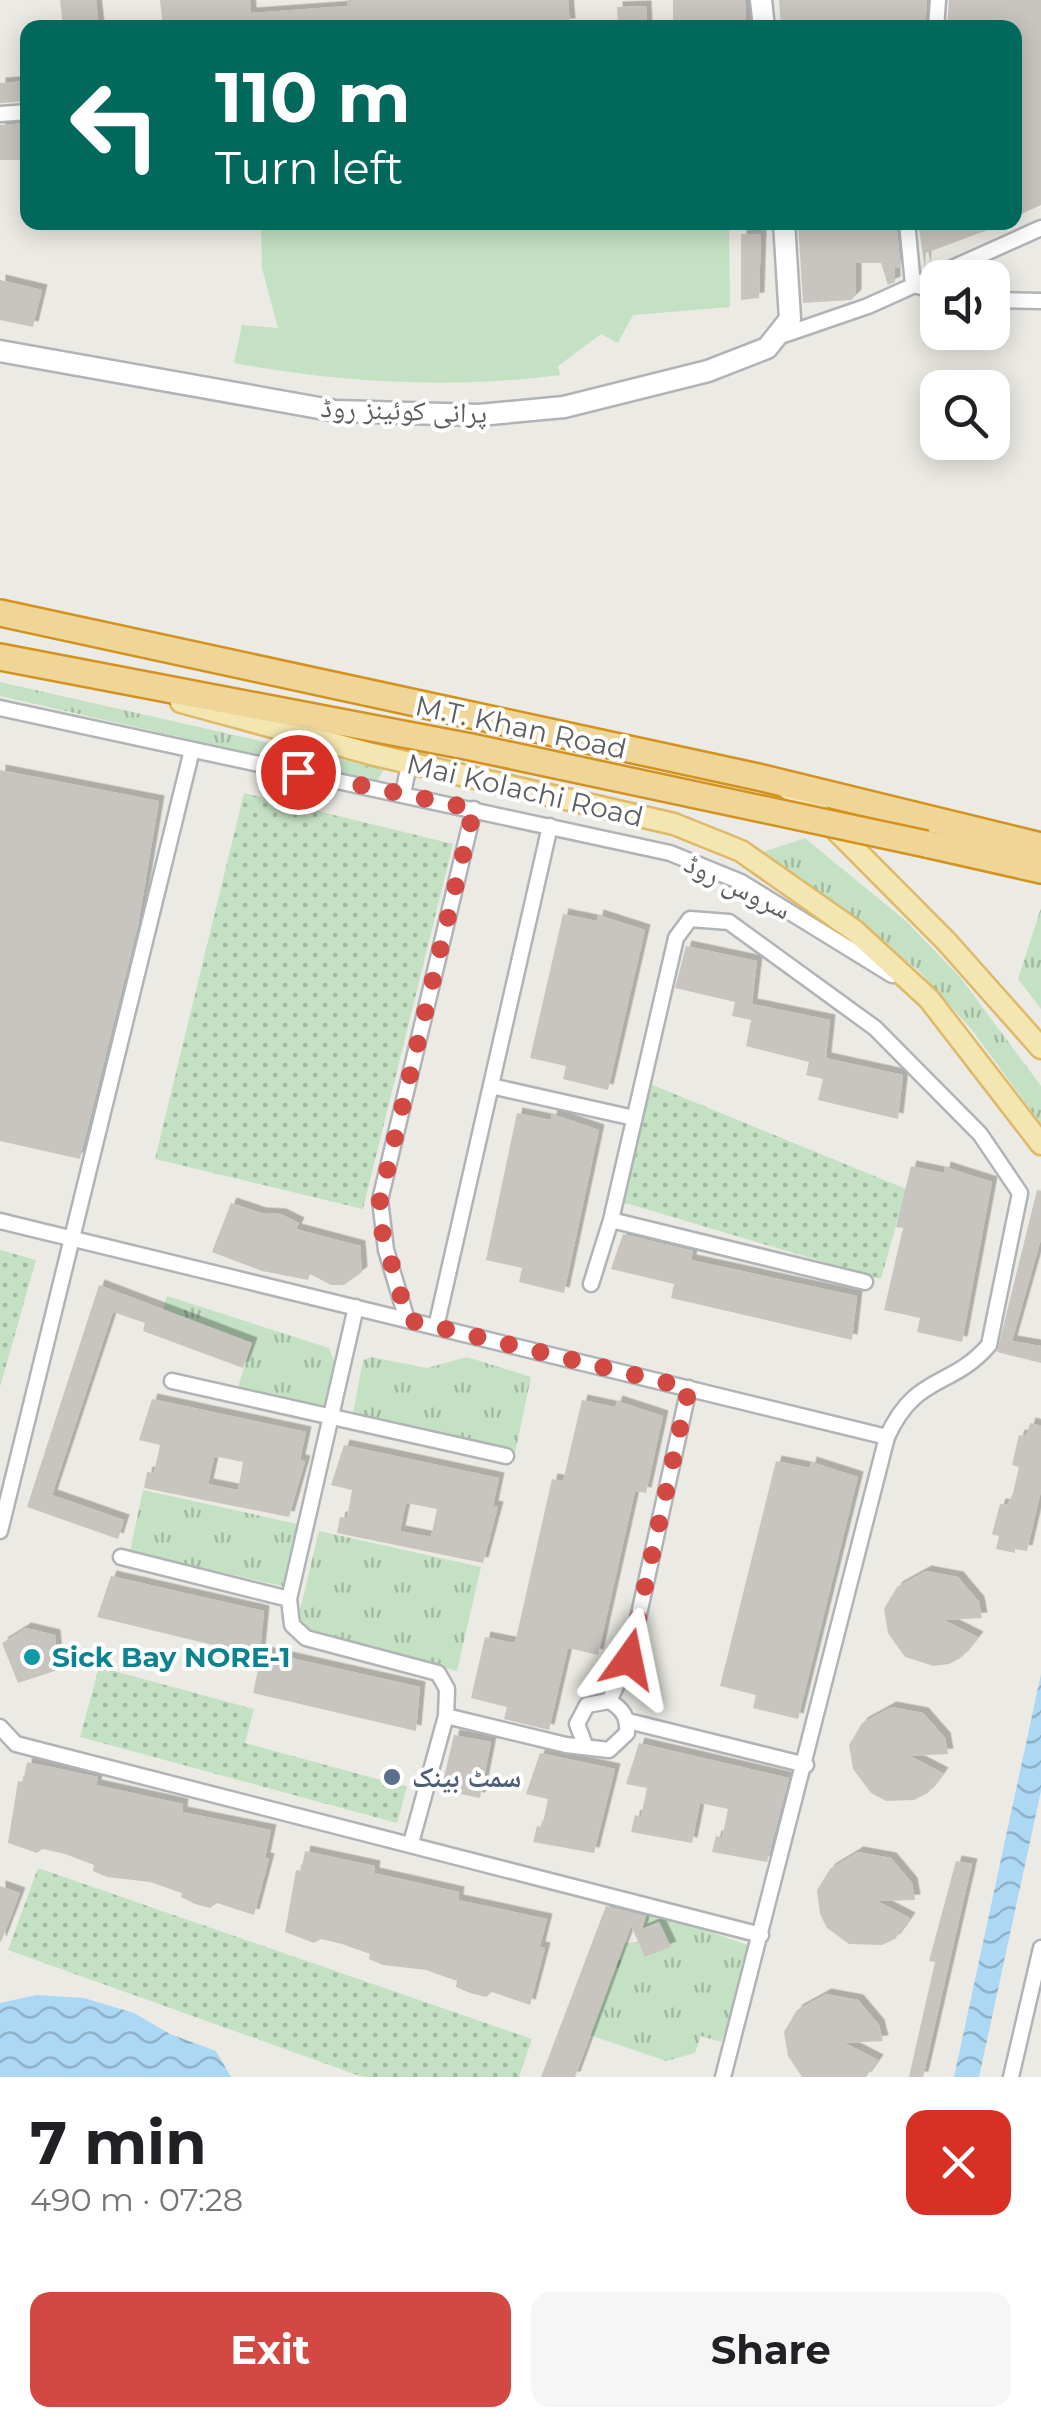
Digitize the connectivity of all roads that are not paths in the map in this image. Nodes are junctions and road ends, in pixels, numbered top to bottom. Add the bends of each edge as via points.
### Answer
1 (1041, 228) edge
2 (784, 230) edge
3 (908, 230) edge
4 (913, 285) junction
5 (920, 287) edge
6 (1010, 300) edge
7 (1041, 301) edge
8 (775, 338) junction
9 (0, 351) edge
10 (0, 616) edge
11 (0, 657) edge
12 (71, 672) junction
13 (0, 708) edge
14 (192, 750) junction
15 (409, 764) junction
16 (758, 777) junction
17 (403, 794) junction
18 (474, 809) junction
19 (550, 826) junction
20 (1041, 846) edge
21 (1041, 870) edge
22 (929, 998) junction
23 (1041, 1048) edge
24 (491, 1086) junction
25 (634, 1118) junction
26 (1041, 1144) edge
27 (610, 1220) junction
28 (0, 1221) edge
29 (70, 1238) junction
30 (865, 1282) dead end
31 (591, 1284) dead end
32 (356, 1307) junction
33 (408, 1320) junction
34 (436, 1327) junction
35 (172, 1380) dead end
36 (689, 1388) junction
37 (330, 1418) junction
38 (886, 1436) junction
39 (506, 1456) dead end
40 (0, 1532) edge
41 (120, 1557) dead end
42 (288, 1599) junction
43 (609, 1701) junction
44 (446, 1716) junction
45 (628, 1721) junction
46 (0, 1727) edge
47 (585, 1744) junction
48 (806, 1765) junction
49 (411, 1843) junction
50 (762, 1935) junction
51 (1041, 1948) edge
52 (723, 2077) edge
53 (1010, 2077) edge

1 - 4 street
2 - 8 street, پرانی کوئینز روڈ via 790,319
3 - 4 street
4 - 5 street
4 - 8 street
6 - 7 street
8 - 9 street, پرانی کوئینز روڈ via 767,348 708,372 564,407 480,415 336,411
10 - 16 highway, M.T. Khan Road
11 - 12 highway, M.T. Khan Road
12 - 15 main road, Mai Kolachi Road
12 - 21 highway, M.T. Khan Road, bridge via 471,747
13 - 14 street, سروس روڈ
14 - 17 street, سروس روڈ
14 - 29 street
15 - 17 street
15 - 22 main road, Mai Kolachi Road via 674,824 741,851 854,931
16 - 20 highway, M.T. Khan Road
16 - 23 main road via 809,802
17 - 18 street, سروس روڈ
18 - 19 street, سروس روڈ
18 - 33 street via 380,1200 379,1221
19 - 22 street, سروس روڈ via 670,853 741,882
19 - 24 street
22 - 26 main road, Mai Kolachi Road
24 - 25 street
24 - 34 street
25 - 27 street
25 - 38 street via 676,938 690,919 708,918 730,922 875,1028 980,1134 1020,1193 989,1345 974,1362 914,1393
27 - 30 street
27 - 31 street
28 - 29 street
29 - 32 street
29 - 40 street
32 - 33 street
32 - 37 street
33 - 34 street
34 - 36 street
35 - 37 street
36 - 38 street
36 - 43 street via 629,1659
37 - 39 street
37 - 42 street
38 - 48 street
41 - 42 street
42 - 44 street via 292,1625 306,1638 438,1673 447,1689
43 - 45 street
43 - 47 street via 587,1705 580,1714
44 - 47 street via 566,1746
44 - 49 street
45 - 47 street via 620,1744 609,1750
45 - 48 street
46 - 49 street via 16,1744
48 - 50 street
49 - 50 street
50 - 52 street
51 - 53 street

